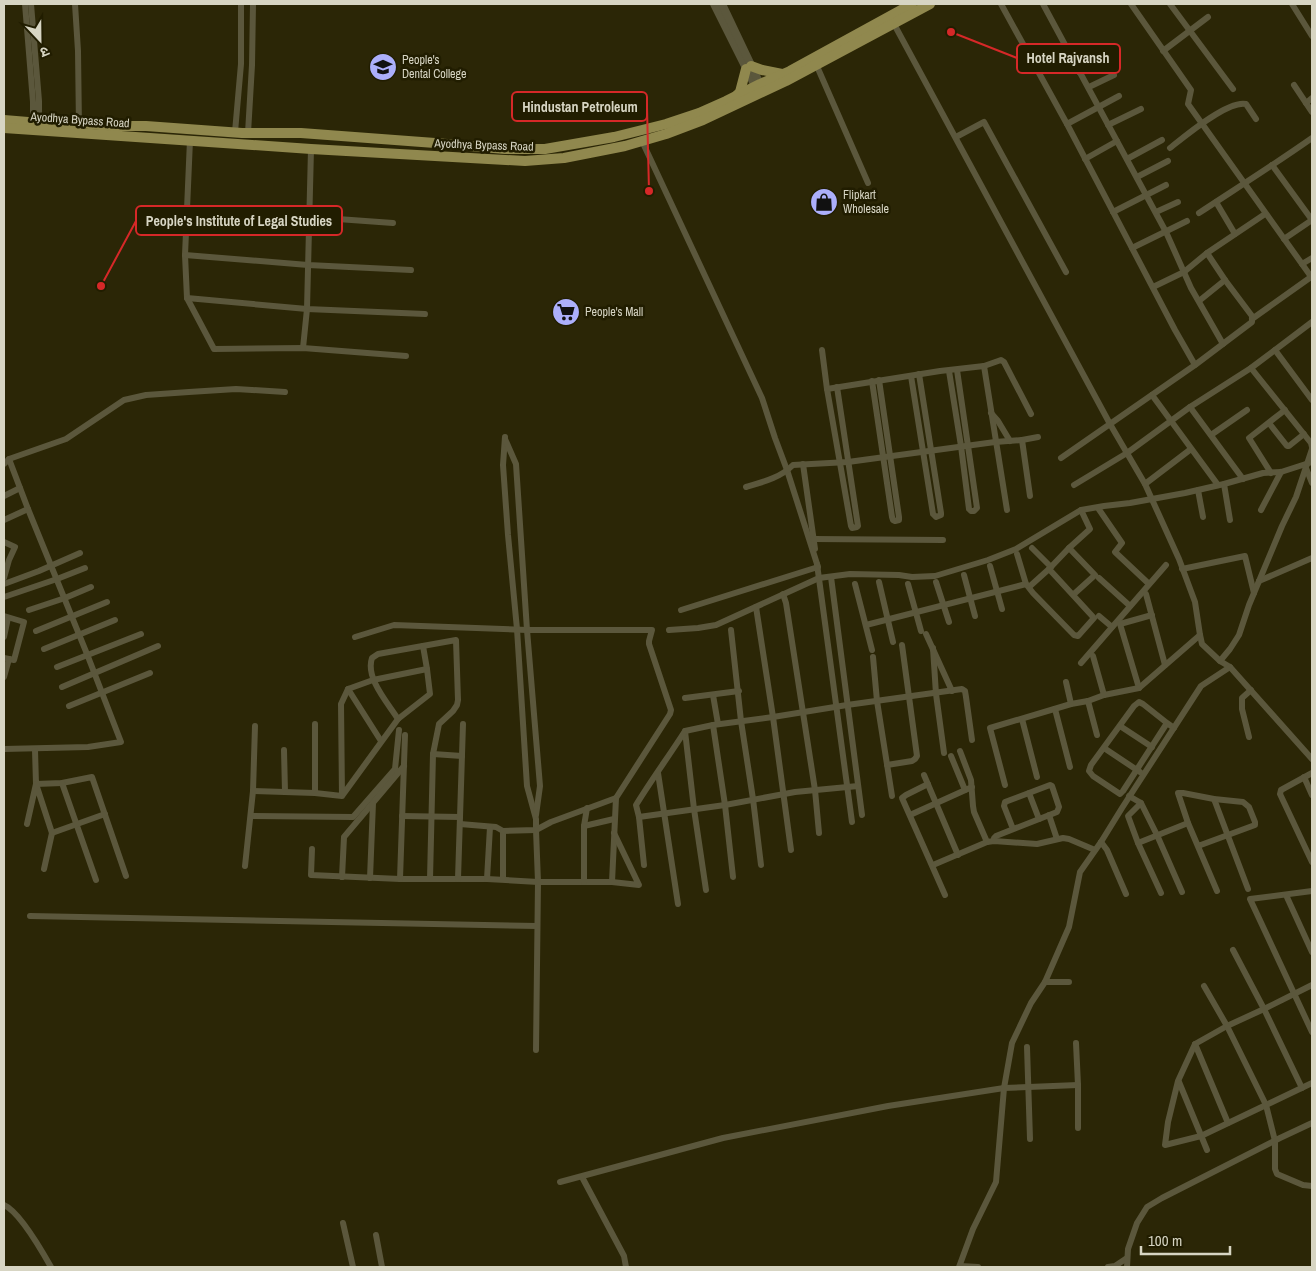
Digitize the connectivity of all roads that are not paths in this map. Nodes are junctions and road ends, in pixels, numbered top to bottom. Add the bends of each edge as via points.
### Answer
1 (25, 4) edge
2 (32, 4) edge
3 (74, 4) edge
4 (242, 4) edge
5 (253, 4) edge
6 (714, 4) edge
7 (722, 4) edge
8 (912, 4) edge
9 (930, 4) edge
10 (1001, 4) edge
11 (1043, 4) edge
12 (1131, 4) edge
13 (1170, 4) edge
14 (1292, 4) edge
15 (1208, 17) dead end
16 (894, 24) junction
17 (1190, 31) junction
18 (1312, 36) edge
19 (1163, 51) junction
20 (1114, 53) dead end
21 (241, 64) junction
22 (816, 64) junction
23 (252, 65) junction
24 (749, 67) junction
25 (1080, 72) junction
26 (782, 74) junction
27 (1114, 75) dead end
28 (1294, 85) dead end
29 (1089, 88) junction
30 (1233, 88) dead end
31 (759, 89) junction
32 (737, 95) junction
33 (1119, 96) dead end
34 (1312, 98) edge
35 (36, 101) junction
36 (1306, 103) junction
37 (1099, 108) junction
38 (1141, 109) dead end
39 (1312, 112) edge
40 (694, 119) junction
41 (1256, 119) dead end
42 (4, 120) edge
43 (1202, 123) junction
44 (1067, 124) junction
45 (1108, 124) junction
46 (36, 126) junction
47 (4, 128) edge
48 (79, 128) junction
49 (621, 135) junction
50 (242, 136) junction
51 (956, 137) junction
52 (1312, 138) edge
53 (190, 140) junction
54 (1162, 140) dead end
55 (642, 141) junction
56 (1117, 141) junction
57 (625, 146) junction
58 (1170, 148) dead end
59 (311, 149) junction
60 (1085, 159) junction
61 (1127, 160) junction
62 (1168, 161) dead end
63 (1272, 166) junction
64 (1137, 177) junction
65 (1244, 182) junction
66 (868, 183) dead end
67 (1166, 186) dead end
68 (1147, 196) junction
69 (1178, 202) dead end
70 (1216, 202) junction
71 (187, 212) junction
72 (1113, 212) junction
73 (1156, 212) junction
74 (1199, 213) dead end
75 (1266, 214) junction
76 (310, 217) junction
77 (1187, 221) dead end
78 (393, 222) dead end
79 (1166, 232) junction
80 (1235, 234) junction
81 (1284, 239) junction
82 (1132, 248) junction
83 (1207, 253) junction
84 (185, 255) junction
85 (1312, 258) edge
86 (308, 264) junction
87 (1302, 264) junction
88 (411, 270) dead end
89 (1066, 272) dead end
90 (1184, 272) junction
91 (1312, 278) edge
92 (1225, 280) junction
93 (1153, 287) junction
94 (187, 298) junction
95 (1200, 301) junction
96 (307, 309) junction
97 (425, 314) dead end
98 (1252, 319) junction
99 (1312, 322) edge
100 (1224, 344) junction
101 (303, 348) junction
102 (822, 350) dead end
103 (1275, 350) junction
104 (406, 356) dead end
105 (1195, 365) junction
106 (984, 366) junction
107 (1251, 368) junction
108 (957, 370) junction
109 (949, 371) junction
110 (919, 374) junction
111 (911, 376) junction
112 (876, 381) junction
113 (837, 387) junction
114 (827, 388) junction
115 (285, 392) dead end
116 (1152, 395) junction
117 (1312, 400) edge
118 (1190, 407) junction
119 (1247, 410) dead end
120 (1285, 410) junction
121 (991, 412) junction
122 (1031, 414) dead end
123 (1170, 422) junction
124 (1269, 422) junction
125 (1110, 424) junction
126 (1304, 434) junction
127 (1211, 435) junction
128 (1038, 437) dead end
129 (1022, 440) junction
130 (1010, 441) junction
131 (996, 442) junction
132 (964, 446) junction
133 (1312, 448) edge
134 (1191, 449) junction
135 (931, 451) junction
136 (923, 452) junction
137 (1127, 453) junction
138 (887, 457) junction
139 (1061, 458) dead end
140 (7, 461) edge
141 (844, 462) junction
142 (803, 464) junction
143 (1308, 465) edge
144 (788, 470) junction
145 (1271, 472) junction
146 (1281, 472) junction
147 (1243, 479) junction
148 (1312, 483) edge
149 (1145, 484) junction
150 (1074, 485) dead end
151 (1221, 485) junction
152 (746, 487) dead end
153 (20, 488) junction
154 (1198, 490) junction
155 (4, 496) edge
156 (1030, 496) dead end
157 (1152, 499) junction
158 (1098, 508) junction
159 (28, 509) junction
160 (1007, 510) dead end
161 (1080, 510) junction
162 (1261, 510) dead end
163 (1203, 517) dead end
164 (4, 520) edge
165 (1230, 520) dead end
166 (521, 534) junction
167 (508, 535) junction
168 (814, 539) junction
169 (943, 540) dead end
170 (4, 542) edge
171 (522, 547) junction
172 (1032, 548) dead end
173 (1069, 548) junction
174 (509, 549) junction
175 (80, 553) dead end
176 (1017, 554) dead end
177 (7, 559) edge
178 (1312, 559) edge
179 (52, 565) junction
180 (1166, 565) dead end
181 (990, 566) dead end
182 (818, 567) junction
183 (85, 568) dead end
184 (1050, 568) junction
185 (1182, 569) junction
186 (964, 575) dead end
187 (831, 577) junction
188 (4, 578) edge
189 (819, 578) junction
190 (1099, 578) dead end
191 (57, 579) junction
192 (1259, 581) junction
193 (879, 582) dead end
194 (936, 582) dead end
195 (4, 584) edge
196 (855, 584) dead end
197 (908, 584) dead end
198 (1149, 584) junction
199 (1027, 586) junction
200 (91, 587) dead end
201 (997, 592) junction
202 (1254, 593) junction
203 (783, 594) junction
204 (1074, 594) junction
205 (1146, 594) dead end
206 (4, 597) edge
207 (65, 598) junction
208 (971, 598) junction
209 (107, 602) dead end
210 (944, 605) junction
211 (1130, 606) junction
212 (756, 607) junction
213 (1002, 609) dead end
214 (29, 610) dead end
215 (681, 610) dead end
216 (916, 612) junction
217 (1152, 615) junction
218 (72, 616) junction
219 (976, 616) dead end
220 (1099, 616) dead end
221 (6, 617) edge
222 (888, 619) junction
223 (115, 620) dead end
224 (949, 622) dead end
225 (866, 625) junction
226 (1112, 627) junction
227 (517, 629) junction
228 (527, 630) junction
229 (669, 630) dead end
230 (731, 630) dead end
231 (36, 631) dead end
232 (141, 634) dead end
233 (79, 635) junction
234 (1200, 635) junction
235 (4, 637) edge
236 (355, 637) dead end
237 (893, 642) dead end
238 (902, 644) dead end
239 (158, 646) dead end
240 (423, 646) junction
241 (44, 648) dead end
242 (932, 648) junction
243 (88, 654) junction
244 (1094, 656) dead end
245 (6, 658) edge
246 (1220, 661) junction
247 (1081, 663) dead end
248 (1165, 665) junction
249 (56, 667) dead end
250 (1230, 667) junction
251 (427, 669) junction
252 (150, 673) dead end
253 (95, 674) junction
254 (4, 676) edge
255 (373, 680) junction
256 (1066, 682) dead end
257 (62, 687) dead end
258 (1139, 688) junction
259 (348, 690) junction
260 (1251, 690) junction
261 (739, 691) junction
262 (952, 691) junction
263 (102, 693) junction
264 (713, 694) junction
265 (936, 694) junction
266 (1104, 695) junction
267 (910, 697) junction
268 (685, 698) dead end
269 (877, 701) junction
270 (1088, 701) junction
271 (1071, 704) junction
272 (847, 705) junction
273 (69, 706) dead end
274 (837, 707) junction
275 (1055, 710) junction
276 (802, 712) junction
277 (772, 717) junction
278 (398, 719) junction
279 (1022, 719) junction
280 (741, 721) junction
281 (1167, 723) junction
282 (315, 724) dead end
283 (463, 724) dead end
284 (716, 725) junction
285 (255, 726) dead end
286 (1120, 726) junction
287 (1174, 728) junction
288 (399, 730) dead end
289 (686, 731) junction
290 (405, 735) dead end
291 (1097, 735) dead end
292 (1249, 737) dead end
293 (972, 740) dead end
294 (381, 741) junction
295 (1152, 747) junction
296 (1104, 748) junction
297 (4, 749) edge
298 (35, 750) junction
299 (284, 750) dead end
300 (960, 751) dead end
301 (944, 753) dead end
302 (433, 754) junction
303 (462, 756) junction
304 (950, 756) dead end
305 (1312, 759) edge
306 (887, 765) junction
307 (404, 766) junction
308 (1070, 767) dead end
309 (1137, 770) junction
310 (658, 773) junction
311 (1312, 773) edge
312 (1144, 774) junction
313 (924, 775) dead end
314 (1037, 777) dead end
315 (1304, 778) junction
316 (62, 783) junction
317 (36, 784) junction
318 (928, 784) junction
319 (1005, 785) dead end
320 (527, 786) junction
321 (540, 786) junction
322 (858, 786) junction
323 (847, 787) junction
324 (969, 789) junction
325 (815, 790) junction
326 (253, 791) junction
327 (285, 792) junction
328 (315, 793) junction
329 (1028, 793) junction
330 (783, 795) junction
331 (1312, 795) edge
332 (342, 796) junction
333 (892, 796) dead end
334 (1129, 796) junction
335 (616, 798) junction
336 (753, 799) junction
337 (1214, 799) junction
338 (373, 803) junction
339 (937, 803) junction
340 (1141, 803) junction
341 (725, 804) junction
342 (587, 808) junction
343 (694, 809) junction
344 (664, 813) junction
345 (105, 814) junction
346 (862, 815) dead end
347 (910, 815) junction
348 (1049, 815) junction
349 (251, 816) junction
350 (402, 816) junction
351 (431, 817) junction
352 (639, 817) junction
353 (536, 819) junction
354 (614, 819) junction
355 (1039, 819) junction
356 (460, 821) junction
357 (852, 822) dead end
358 (1188, 823) junction
359 (27, 824) dead end
360 (76, 824) junction
361 (584, 826) junction
362 (490, 827) junction
363 (1013, 829) junction
364 (536, 830) junction
365 (504, 831) junction
366 (52, 832) junction
367 (614, 832) junction
368 (819, 833) dead end
369 (1157, 835) junction
370 (1228, 836) junction
371 (1057, 839) junction
372 (990, 842) junction
373 (1101, 842) junction
374 (1138, 843) junction
375 (1198, 846) junction
376 (312, 849) dead end
377 (791, 850) dead end
378 (1095, 850) junction
379 (958, 855) junction
380 (1312, 862) edge
381 (644, 865) dead end
382 (761, 865) dead end
383 (933, 865) junction
384 (245, 866) dead end
385 (44, 869) dead end
386 (126, 876) dead end
387 (342, 877) junction
388 (732, 877) dead end
389 (370, 878) junction
390 (400, 879) junction
391 (430, 879) junction
392 (458, 879) junction
393 (487, 879) junction
394 (503, 879) junction
395 (96, 880) dead end
396 (538, 882) junction
397 (584, 882) junction
398 (612, 882) junction
399 (1248, 889) dead end
400 (706, 890) dead end
401 (1217, 891) dead end
402 (1312, 891) edge
403 (1182, 892) dead end
404 (1161, 893) dead end
405 (1126, 894) dead end
406 (945, 895) dead end
407 (1286, 895) junction
408 (678, 904) dead end
409 (30, 916) dead end
410 (537, 926) junction
411 (1233, 950) dead end
412 (1312, 952) edge
413 (1045, 982) junction
414 (1069, 982) dead end
415 (1312, 985) edge
416 (1204, 986) dead end
417 (1295, 994) junction
418 (1264, 1009) junction
419 (1227, 1026) junction
420 (1312, 1032) edge
421 (1076, 1043) dead end
422 (1195, 1044) junction
423 (1027, 1047) dead end
424 (536, 1050) dead end
425 (1178, 1081) junction
426 (1312, 1083) edge
427 (1078, 1085) junction
428 (1028, 1087) junction
429 (1004, 1088) junction
430 (1302, 1088) junction
431 (1266, 1104) junction
432 (1228, 1123) junction
433 (1312, 1123) edge
434 (1078, 1128) dead end
435 (1201, 1136) junction
436 (1030, 1139) dead end
437 (1274, 1141) junction
438 (1206, 1150) dead end
439 (582, 1177) junction
440 (560, 1182) dead end
441 (1312, 1186) edge
442 (4, 1205) edge
443 (343, 1223) dead end
444 (376, 1235) dead end
445 (1128, 1258) junction
446 (51, 1267) edge
447 (353, 1267) edge
448 (382, 1267) edge
449 (626, 1267) edge
450 (959, 1267) edge
451 (978, 1267) edge
452 (1108, 1267) edge
453 (1128, 1267) edge

1 - 35 street
2 - 35 street
3 - 48 street
4 - 21 street
5 - 23 street
6 - 24 street
7 - 24 street
8 - 26 main road, Ayodhya Bypass Road
9 - 16 main road, Ayodhya Bypass Road
10 - 44 street
11 - 25 street
12 - 19 street
13 - 17 street
14 - 18 street
15 - 17 street
16 - 22 main road, Ayodhya Bypass Road
16 - 51 street
17 - 19 street
17 - 30 street
19 - 43 street via 1191,90 1188,104
20 - 25 street
21 - 23 street
21 - 50 street
22 - 31 main road, Ayodhya Bypass Road
22 - 66 street
23 - 50 street
24 - 26 main road
24 - 31 street
24 - 32 main road
25 - 29 street
26 - 31 main road, Ayodhya Bypass Road
27 - 29 street
28 - 36 street
29 - 37 street
31 - 32 main road, Ayodhya Bypass Road
31 - 40 main road, Ayodhya Bypass Road
32 - 40 main road, Ayodhya Bypass Road
33 - 37 street
34 - 36 street
35 - 46 street
36 - 39 street
37 - 44 street
37 - 45 street
38 - 45 street
40 - 49 main road, Ayodhya Bypass Road
40 - 55 main road, Ayodhya Bypass Road
41 - 43 street via 1243,102
42 - 46 main road, Ayodhya Bypass Road
43 - 58 street
43 - 65 street
44 - 60 street
45 - 56 street
46 - 47 main road, Ayodhya Bypass Road
46 - 48 main road, Ayodhya Bypass Road
48 - 50 main road, Ayodhya Bypass Road
48 - 53 main road, Ayodhya Bypass Road
49 - 50 main road, Ayodhya Bypass Road via 542,149 300,134
49 - 57 main road
50 - 53 main road, Ayodhya Bypass Road
50 - 59 main road, Ayodhya Bypass Road
51 - 89 street via 984,122
51 - 125 street
52 - 63 street
53 - 71 street
54 - 61 street
55 - 57 main road, Ayodhya Bypass Road
55 - 144 street via 762,398
56 - 60 street
56 - 61 street
57 - 59 main road, Ayodhya Bypass Road via 525,162
59 - 76 street
60 - 72 street
61 - 64 street
62 - 64 street
63 - 65 street
63 - 81 street via 1312,220
64 - 68 street
65 - 70 street
65 - 75 street
67 - 68 street
68 - 72 street
68 - 73 street
69 - 73 street
70 - 74 street
70 - 80 street
71 - 76 street
71 - 84 street
72 - 82 street
73 - 79 street
75 - 80 street
75 - 81 street
76 - 78 street
76 - 86 street
77 - 79 street
79 - 82 street
79 - 90 street
80 - 83 street
81 - 87 street
82 - 93 street
83 - 90 street
83 - 92 street
84 - 86 street
84 - 94 street
85 - 87 street
86 - 88 street
86 - 96 street
87 - 91 street
90 - 93 street
90 - 95 street
91 - 98 street
92 - 95 street
92 - 98 street
93 - 105 street
94 - 96 street
94 - 101 street via 214,349
95 - 100 street
96 - 97 street
96 - 101 street
98 - 100 street
99 - 103 street
100 - 105 street
101 - 104 street
102 - 114 street
103 - 107 street
103 - 117 street
105 - 116 street
106 - 108 street
106 - 121 street
106 - 122 street via 1001,360 1004,362
107 - 118 street
107 - 120 street
108 - 109 street
108 - 132 street
109 - 110 street
109 - 132 street
110 - 111 street
110 - 135 street
111 - 112 street
111 - 136 street
112 - 113 street
112 - 138 street
113 - 114 street
113 - 141 street
114 - 141 street
115 - 140 street via 236,389 146,395 124,400 66,439
116 - 123 street
116 - 125 street
118 - 123 street
118 - 127 street
119 - 127 street
120 - 124 street
120 - 126 street
121 - 130 street
121 - 131 street
123 - 134 street
123 - 137 street
124 - 126 street via 1287,446
124 - 145 street via 1249,438
125 - 137 street
125 - 139 street
126 - 133 street
127 - 147 street
128 - 129 street
129 - 130 street
129 - 156 street
130 - 131 street
131 - 132 street
131 - 160 street
132 - 132 street via 977,508 974,511 970,509
132 - 135 street
133 - 143 street
134 - 149 street
134 - 151 street
135 - 136 street
135 - 136 street via 941,513 936,517
136 - 138 street
137 - 149 street
137 - 150 street
138 - 138 street via 899,517 897,521 892,517
138 - 141 street
140 - 153 street
141 - 141 street via 858,526 854,528 851,526
141 - 142 street
142 - 144 street via 793,465
142 - 168 street
143 - 146 street
143 - 148 street
143 - 192 street
144 - 152 street via 773,479
144 - 182 street
145 - 146 street
145 - 147 street
146 - 162 street
147 - 151 street
149 - 157 street
151 - 154 street
151 - 165 street
153 - 155 street
153 - 159 street
154 - 157 street
154 - 163 street
157 - 158 street
157 - 185 street
158 - 161 street
158 - 198 street via 1122,543 1115,552
159 - 164 street
159 - 179 street
161 - 173 street via 1090,529
161 - 187 street via 1016,549 935,576 850,574
166 - 167 street
166 - 167 street via 516,464 504,438
166 - 171 street
167 - 174 street
168 - 169 street
168 - 182 street
170 - 177 street via 15,547
171 - 174 street
171 - 228 street
172 - 184 street
173 - 184 street
173 - 204 street via 1095,575
174 - 227 street
175 - 179 street
176 - 199 street
177 - 188 street
178 - 192 street
179 - 191 street
179 - 195 street
180 - 198 street
181 - 201 street
182 - 189 street
182 - 215 street
183 - 191 street
184 - 199 street
184 - 204 street
185 - 202 street via 1245,556
185 - 234 street via 1195,602
186 - 208 street
187 - 189 street
187 - 272 street
189 - 203 street
189 - 274 street
190 - 211 street
191 - 206 street
191 - 207 street
192 - 202 street
193 - 222 street
194 - 210 street
196 - 225 street
197 - 216 street
198 - 211 street
199 - 201 street
199 - 204 street via 1076,636 1094,618
200 - 207 street
201 - 208 street
201 - 213 street
202 - 246 street via 1239,635
203 - 212 street
203 - 276 street
205 - 217 street
207 - 214 street
207 - 218 street
208 - 210 street
208 - 219 street
209 - 218 street
210 - 216 street
210 - 224 street
211 - 226 street
212 - 229 street via 716,625
212 - 277 street
216 - 222 street
216 - 242 street
217 - 248 street
217 - 258 street via 1120,624
218 - 231 street
218 - 233 street
220 - 226 street
221 - 235 street
221 - 245 street via 24,622 14,660
222 - 225 street
222 - 237 street
223 - 233 street
225 - 269 street via 873,653
226 - 247 street
227 - 228 street
227 - 236 street via 394,625
227 - 320 street
228 - 321 street
228 - 335 street via 652,630 649,644 671,710
230 - 261 street
232 - 243 street
233 - 241 street
233 - 243 street
234 - 246 street via 1202,644
234 - 248 street
238 - 267 street
239 - 253 street
240 - 251 street
240 - 255 street via 378,654 372,658
240 - 302 street via 456,640 457,705 440,724
242 - 262 street
242 - 265 street
243 - 249 street
243 - 253 street
244 - 266 street
245 - 254 street
246 - 250 street
248 - 258 street
250 - 260 street
250 - 287 street via 1201,686
251 - 255 street
251 - 278 street via 430,694
252 - 263 street
253 - 257 street
253 - 263 street
255 - 259 street
255 - 278 street
256 - 271 street
258 - 266 street
259 - 294 street
259 - 332 street via 341,704
260 - 292 street via 1242,698
260 - 305 street
261 - 264 street
261 - 280 street
262 - 265 street
262 - 293 street via 965,691
263 - 273 street
263 - 298 street via 121,742 88,748
264 - 268 street
264 - 284 street
265 - 267 street
265 - 301 street
266 - 270 street
267 - 269 street
267 - 306 street via 917,756 912,761
269 - 272 street
269 - 306 street
270 - 271 street
270 - 291 street
271 - 275 street
272 - 274 street
272 - 322 street
274 - 276 street
274 - 323 street
275 - 279 street
275 - 308 street
276 - 277 street
276 - 325 street
277 - 280 street
277 - 330 street
278 - 294 street
279 - 314 street
279 - 319 street via 990,728
280 - 284 street
280 - 336 street
281 - 286 street via 1139,702
281 - 287 street
281 - 295 street
282 - 328 street
283 - 303 street
284 - 289 street
284 - 341 street
285 - 326 street
286 - 295 street
286 - 296 street
287 - 312 street
288 - 349 street via 396,769 352,817
289 - 310 street
289 - 343 street
290 - 307 street
294 - 332 street
295 - 309 street
296 - 309 street
296 - 309 street via 1091,765 1089,771 1092,776 1120,794
297 - 298 street
298 - 317 street
299 - 327 street
300 - 324 street via 971,780
302 - 303 street
302 - 351 street
303 - 356 street
304 - 324 street
306 - 333 street
307 - 338 street
307 - 350 street
309 - 312 street
310 - 344 street
310 - 352 street via 636,804
311 - 315 street
312 - 334 street
313 - 318 street
315 - 331 street
315 - 380 street via 1281,790 1280,794
316 - 317 street
316 - 345 street via 92,777
316 - 360 street
317 - 359 street
317 - 366 street
318 - 339 street
318 - 347 street via 903,796
320 - 321 street
320 - 353 street
321 - 353 street
322 - 323 street
322 - 346 street
323 - 325 street
323 - 357 street
324 - 339 street
324 - 372 street via 974,812
325 - 330 street
325 - 368 street
326 - 327 street
326 - 349 street
327 - 328 street
328 - 332 street
329 - 348 street via 1052,786 1059,810
329 - 355 street
329 - 363 street via 1004,804
330 - 336 street
330 - 377 street
334 - 340 street
334 - 373 street
335 - 342 street
335 - 354 street
336 - 341 street
336 - 382 street
337 - 358 street via 1178,794
337 - 370 street
337 - 370 street via 1245,803 1255,822
338 - 387 street via 344,837
338 - 389 street
339 - 347 street
339 - 379 street
340 - 369 street
340 - 374 street via 1128,816
341 - 343 street
341 - 388 street
342 - 361 street
342 - 364 street
343 - 344 street
343 - 400 street
344 - 352 street
344 - 408 street
345 - 360 street
345 - 386 street
347 - 383 street
348 - 355 street
348 - 371 street
349 - 384 street
350 - 351 street
350 - 390 street
351 - 356 street
351 - 391 street
352 - 381 street
353 - 364 street
354 - 361 street
354 - 367 street
355 - 363 street
356 - 362 street
356 - 392 street
358 - 369 street
358 - 375 street
360 - 366 street
360 - 395 street
361 - 397 street
362 - 365 street
362 - 393 street
363 - 372 street
364 - 365 street
364 - 396 street
365 - 394 street
366 - 385 street
367 - 398 street
367 - 398 street via 639,885
369 - 374 street
369 - 403 street
370 - 375 street
370 - 399 street
371 - 372 street via 1037,844
371 - 378 street via 1069,839
372 - 379 street
373 - 378 street
373 - 405 street
374 - 404 street
375 - 401 street
376 - 387 street via 311,875
378 - 413 street via 1080,872 1069,927
379 - 383 street
383 - 406 street
387 - 389 street
389 - 390 street
390 - 391 street
391 - 392 street
392 - 393 street
393 - 394 street
394 - 396 street
396 - 397 street
396 - 410 street
397 - 398 street
402 - 407 street
407 - 412 street
407 - 417 street via 1250,899
409 - 410 street
410 - 424 street
411 - 418 street
413 - 414 street
413 - 429 street via 1012,1043
415 - 417 street
416 - 419 street
417 - 418 street
417 - 420 street
418 - 419 street
418 - 430 street
419 - 422 street
419 - 431 street
421 - 427 street
422 - 425 street
422 - 432 street
423 - 428 street
425 - 435 street
425 - 435 street via 1165,1145
426 - 430 street
427 - 428 street
427 - 434 street
428 - 429 street
428 - 436 street
429 - 439 street via 888,1106 723,1138
429 - 450 street via 996,1182
430 - 431 street
431 - 432 street
431 - 437 street
432 - 435 street
433 - 437 street
435 - 438 street
437 - 441 street via 1274,1169 1277,1174
437 - 445 street via 1147,1207 1137,1223
439 - 440 street
439 - 449 street via 624,1256
442 - 446 street via 23,1223
443 - 447 street
444 - 448 street
445 - 452 street
445 - 453 street
450 - 451 street

